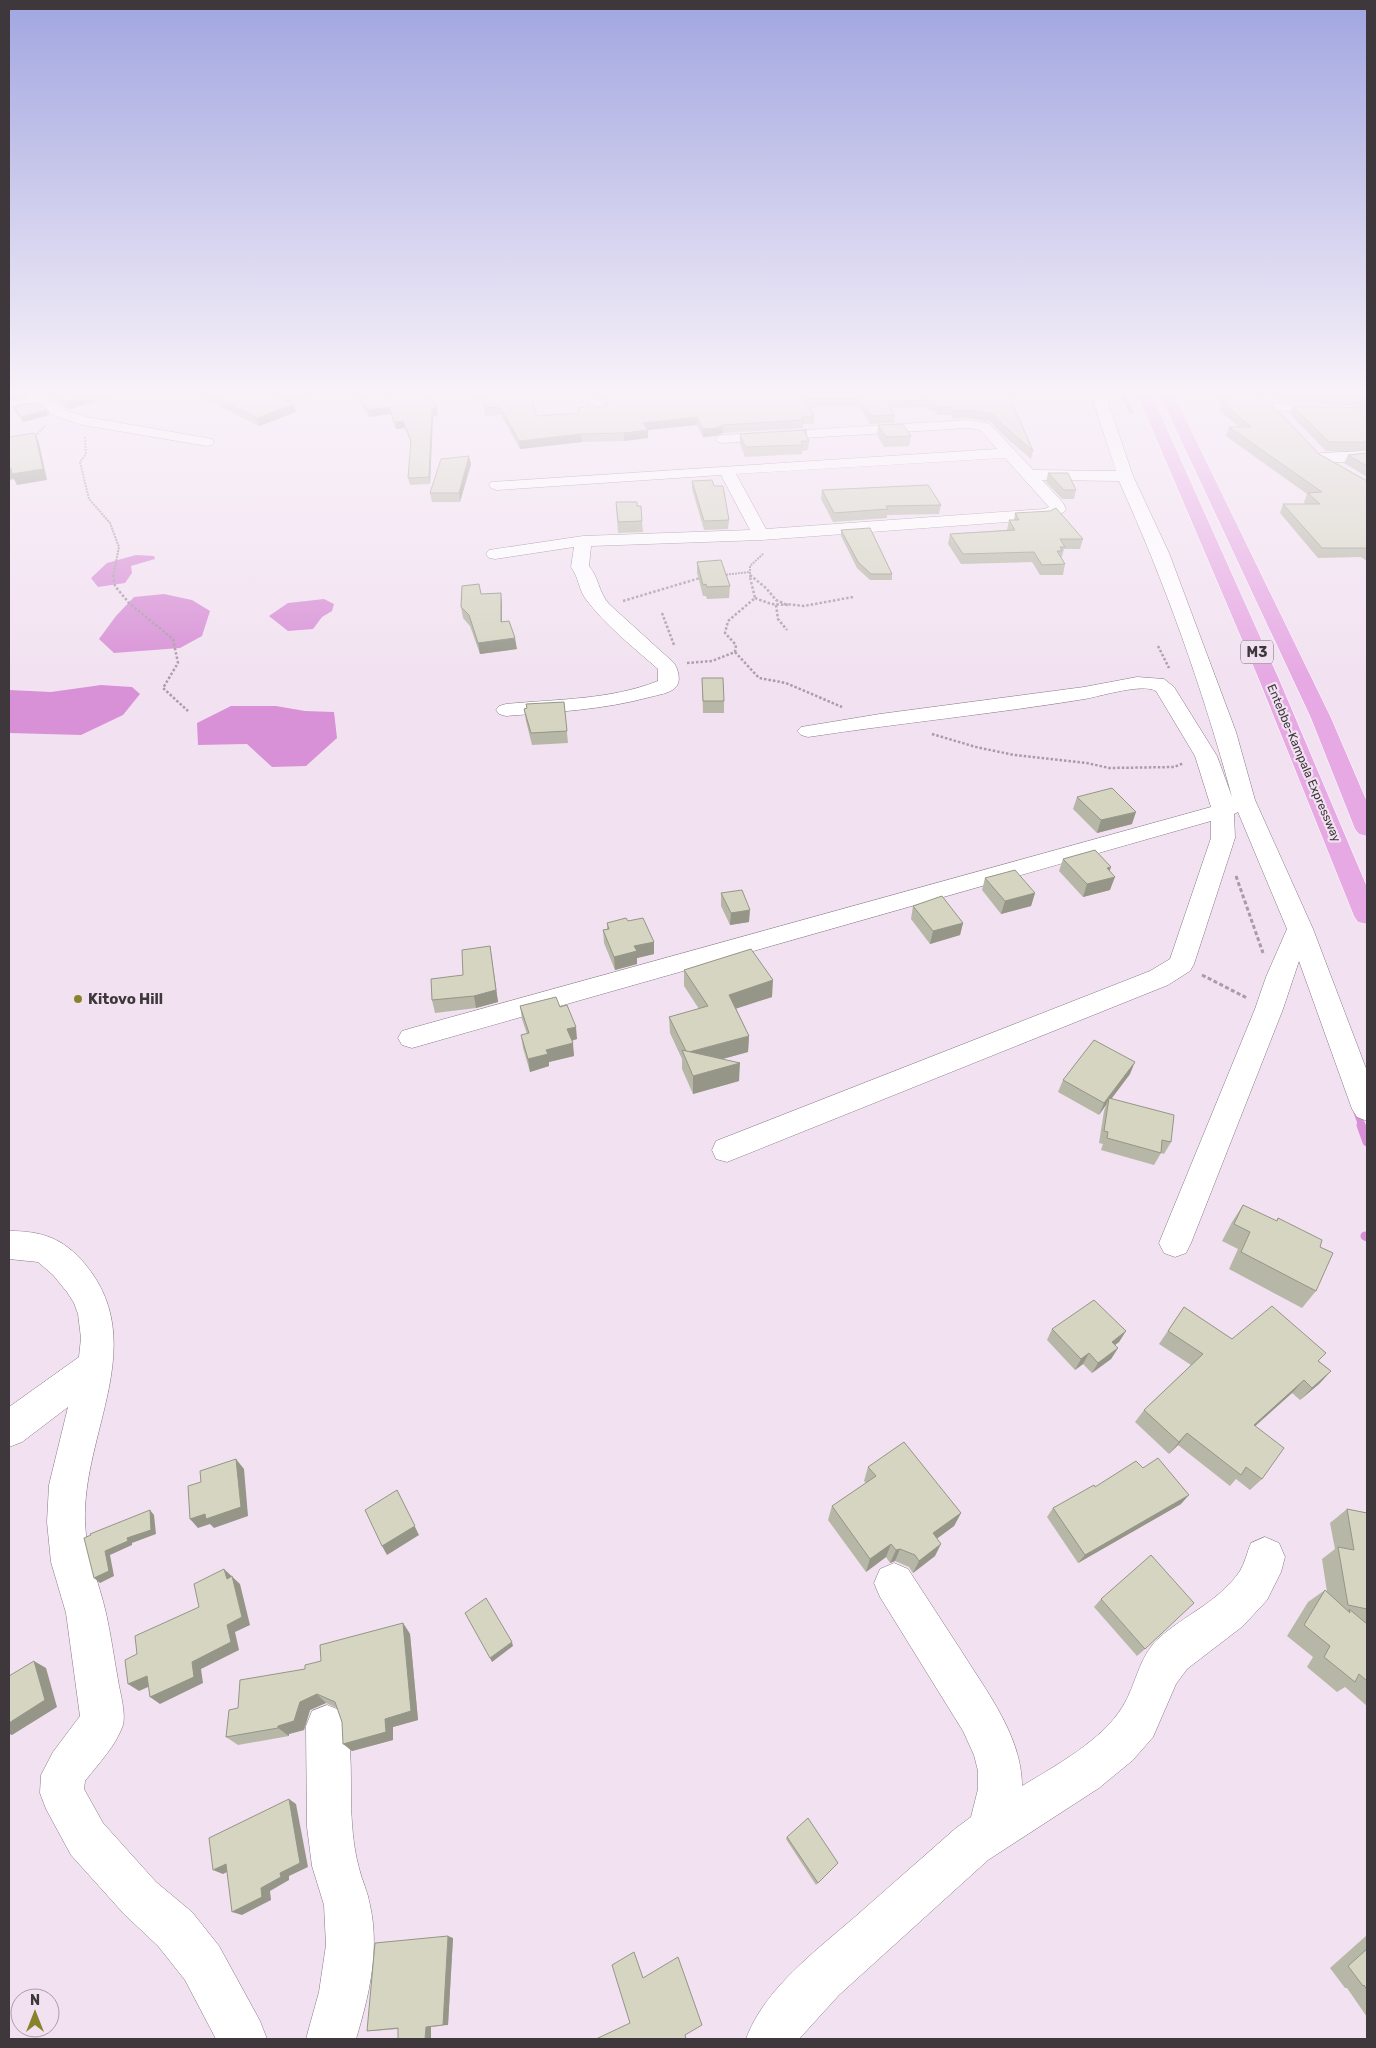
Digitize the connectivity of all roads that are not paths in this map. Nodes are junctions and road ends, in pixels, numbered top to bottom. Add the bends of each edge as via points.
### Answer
1 (737, 487) edge
2 (1039, 487) edge
3 (1130, 487) edge
4 (1185, 487) edge
5 (1210, 487) edge
6 (767, 535) junction
7 (584, 541) junction
8 (495, 554) dead end
9 (506, 710) dead end
10 (808, 731) dead end
11 (1233, 806) junction
12 (1367, 829) edge
13 (1367, 916) edge
14 (1300, 929) junction
15 (412, 1038) dead end
16 (1367, 1109) edge
17 (727, 1150) dead end
18 (1175, 1243) dead end
19 (9, 1245) edge
20 (96, 1366) junction
21 (9, 1429) edge
22 (1265, 1557) dead end
23 (894, 1583) dead end
24 (327, 1726) dead end
25 (991, 1829) junction
26 (242, 2039) edge
27 (331, 2039) edge
28 (771, 2039) edge

1 - 6 street
2 - 6 street via 1057,506 1056,512
3 - 11 street via 1160,553 1225,732
4 - 13 highway, Entebbe-Kampala Expressway / M3
5 - 12 highway, M3 via 1316,709
6 - 7 street
7 - 8 street
7 - 9 street via 580,567 586,574 592,595 667,667 668,684 652,692 604,700
10 - 11 street via 1138,683 1157,683 1164,686 1206,756 1222,806
11 - 14 street
11 - 15 street
11 - 17 street via 1181,964 1128,991
14 - 16 street
14 - 18 street
19 - 20 street via 47,1250 83,1284 95,1309
20 - 21 street
20 - 26 street via 68,1485 66,1515 71,1562 86,1613 102,1723 63,1775 62,1793 87,1839 140,1898 175,1929 202,1963
22 - 25 street via 1260,1578 1245,1598 1172,1654 1163,1665 1137,1723 1117,1746 1080,1775
23 - 25 street via 978,1716 996,1752 1000,1789
24 - 27 street via 334,1860 348,1910 351,1946 345,1990
25 - 28 street via 822,1978 781,2022

